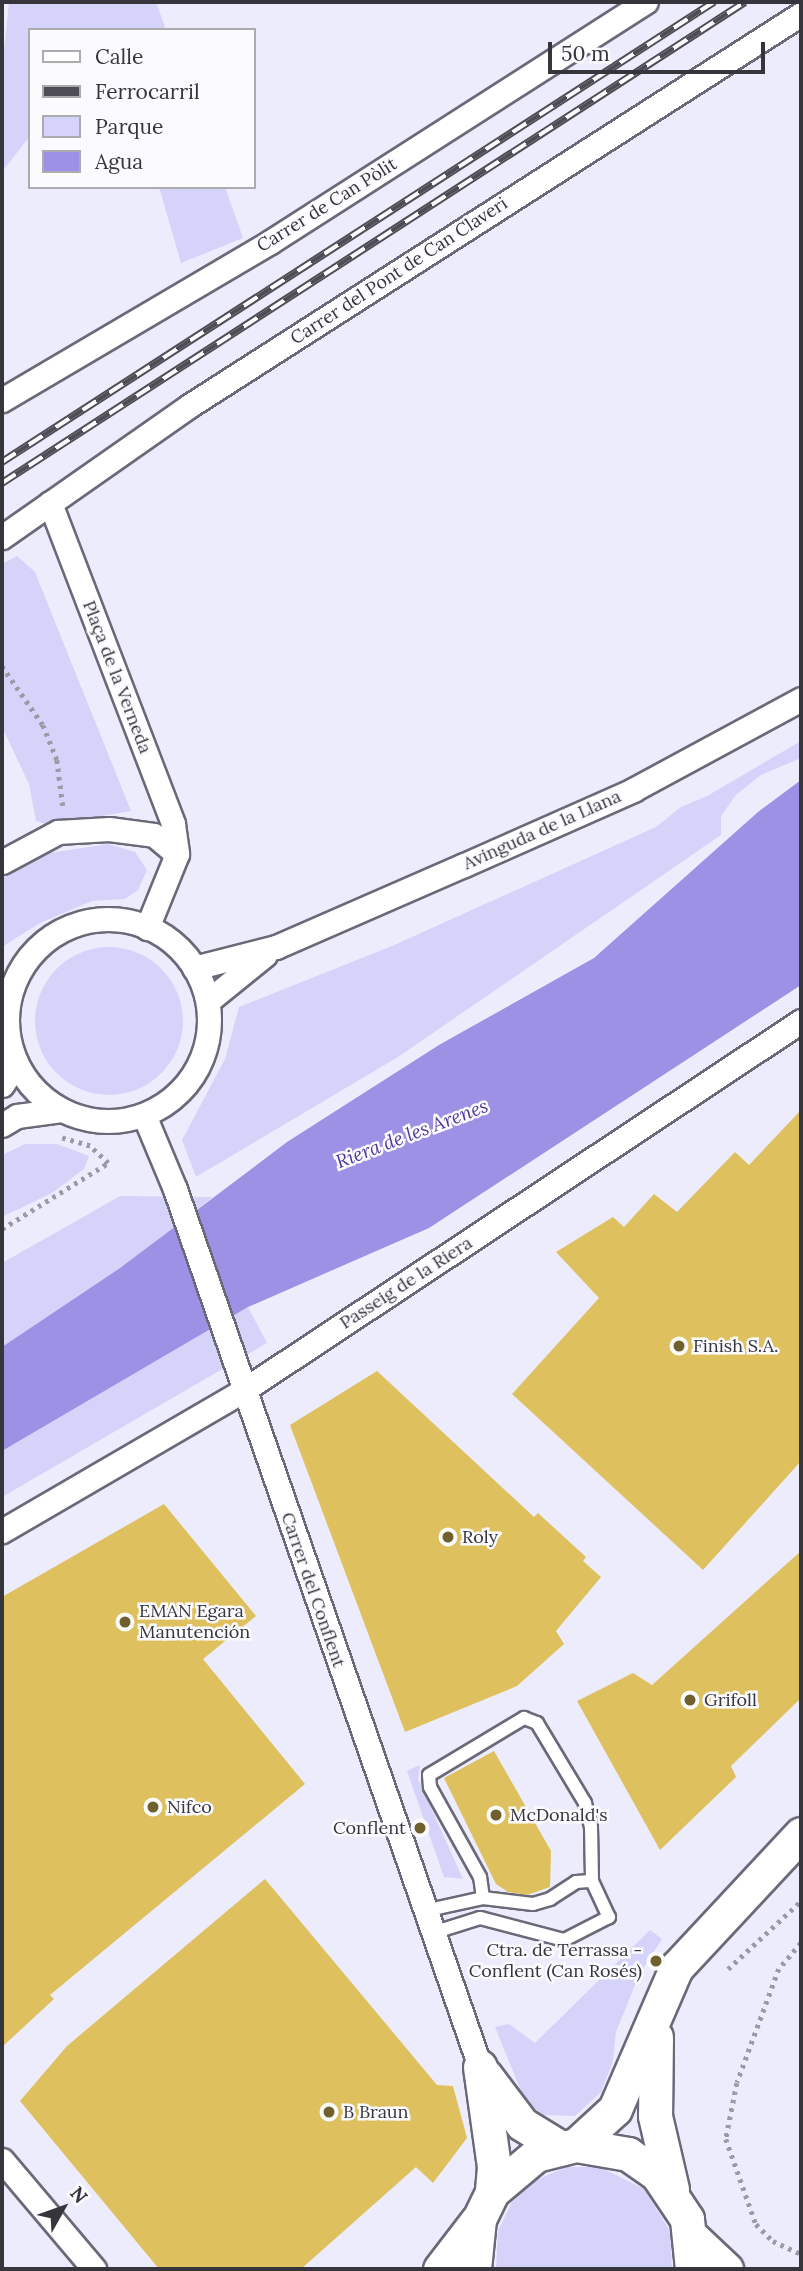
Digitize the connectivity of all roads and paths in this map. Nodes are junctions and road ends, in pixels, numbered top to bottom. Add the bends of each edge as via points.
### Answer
1 (646, 2) edge
2 (801, 14) edge
3 (2, 400) edge
4 (50, 503) junction
5 (2, 537) edge
6 (2, 666) edge
7 (801, 699) edge
8 (67, 831) junction
9 (177, 853) junction
10 (2, 858) edge
11 (147, 928) junction
12 (276, 947) junction
13 (194, 968) junction
14 (208, 1001) junction
15 (4, 1016) edge
16 (801, 1021) edge
17 (16, 1064) junction
18 (2, 1085) edge
19 (62, 1110) junction
20 (144, 1115) junction
21 (2, 1125) edge
22 (55, 1136) dead end
23 (2, 1228) edge
24 (244, 1390) junction
25 (2, 1531) edge
26 (801, 1835) edge
27 (592, 1881) junction
28 (483, 1898) junction
29 (801, 1901) edge
30 (424, 1911) junction
31 (432, 1933) junction
32 (801, 1943) edge
33 (728, 1969) dead end
34 (656, 2014) junction
35 (480, 2067) junction
36 (569, 2146) junction
37 (2, 2160) edge
38 (671, 2189) junction
39 (485, 2206) junction
40 (692, 2253) edge
41 (801, 2254) edge
42 (94, 2269) edge
43 (440, 2269) edge
44 (474, 2269) edge
45 (726, 2269) edge

1 - 3 street, Carrer de Can Pòlit via 270,242
2 - 4 street, Carrer del Pont de Can Claveri via 189,406
4 - 5 street, Carrer del Pont de Can Claveri
4 - 9 street, Plaça de la Verneda via 173,824
6 - 8 path via 43,725 57,760
7 - 12 street, Avinguda de la Llana via 633,790
8 - 9 street via 109,829 154,835
8 - 10 street
9 - 11 street
11 - 13 street via 166,937
11 - 15 street via 118,919 63,928 35,949 20,969
12 - 13 street, Avinguda de la Llana
12 - 14 street, Avinguda de la Llana
13 - 14 street
14 - 20 street via 208,1036 197,1069 174,1097
15 - 17 street
16 - 24 street, Passeig de la Riera
17 - 18 street
17 - 19 street via 37,1092
19 - 20 street via 96,1121
19 - 21 street via 17,1116
20 - 24 street, Carrer del Conflent via 175,1189
22 - 23 path via 90,1146 108,1163
24 - 25 street, Passeig de la Riera
24 - 30 street, Carrer del Conflent
26 - 34 main road via 676,1968
27 - 28 lane via 576,1882 550,1899 533,1903
27 - 28 lane via 591,1827 585,1803 537,1723 524,1717 429,1775 430,1787 480,1877
27 - 31 lane via 609,1917 564,1940 480,1918
28 - 30 lane
29 - 33 path
30 - 31 street, Carrer del Conflent
31 - 35 street, Carrer del Conflent
32 - 41 path via 779,1969 737,2082 726,2139 757,2224 773,2241
34 - 36 main road via 615,2109
34 - 38 main road via 654,2104
35 - 36 main road via 522,2124
35 - 39 main road via 494,2167
36 - 38 main road via 628,2154
36 - 39 main road via 519,2165
37 - 42 street
38 - 40 main road
39 - 43 main road
39 - 44 main road
40 - 45 main road

